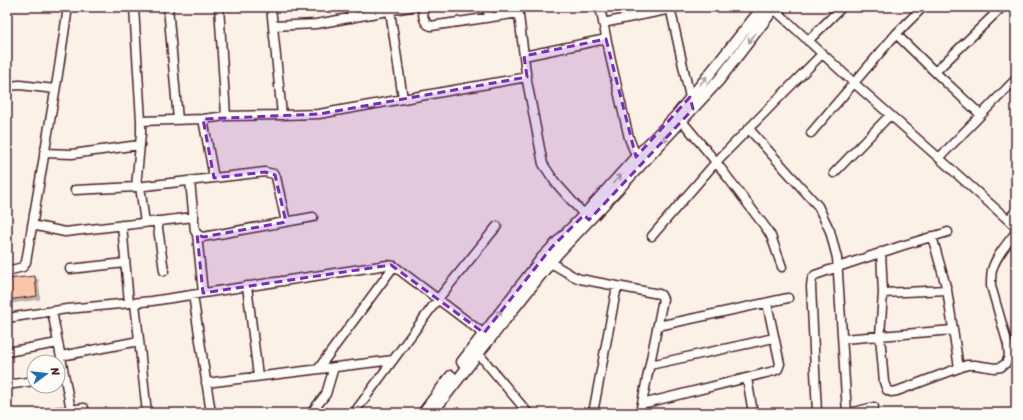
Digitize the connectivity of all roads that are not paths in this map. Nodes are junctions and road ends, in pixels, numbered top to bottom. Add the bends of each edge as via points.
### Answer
1 (68, 7) edge
2 (134, 7) edge
3 (168, 7) edge
4 (219, 7) edge
5 (272, 7) edge
6 (351, 7) edge
7 (410, 7) edge
8 (422, 7) edge
9 (487, 7) edge
10 (600, 7) edge
11 (763, 7) edge
12 (842, 7) edge
13 (923, 7) edge
14 (1002, 7) edge
15 (671, 8) edge
16 (774, 8) edge
17 (519, 10) edge
18 (390, 11) junction
19 (352, 18) junction
20 (489, 18) junction
21 (603, 23) junction
22 (273, 26) junction
23 (896, 34) junction
24 (606, 39) junction
25 (808, 41) junction
26 (822, 54) junction
27 (524, 56) junction
28 (935, 72) junction
29 (527, 78) junction
30 (1016, 79) edge
31 (854, 83) junction
32 (7, 86) edge
33 (55, 87) junction
34 (690, 97) junction
35 (403, 99) junction
36 (693, 109) junction
37 (282, 115) junction
38 (890, 115) junction
39 (981, 115) junction
40 (226, 116) junction
41 (203, 118) junction
42 (178, 120) junction
43 (141, 121) junction
44 (682, 121) junction
45 (749, 129) junction
46 (812, 133) dead end
47 (139, 144) junction
48 (44, 153) junction
49 (940, 158) junction
50 (638, 162) junction
51 (716, 162) junction
52 (834, 173) dead end
53 (214, 178) junction
54 (190, 181) junction
55 (138, 186) junction
56 (75, 190) dead end
57 (1016, 211) edge
58 (194, 217) junction
59 (313, 217) dead end
60 (586, 218) junction
61 (1008, 220) junction
62 (157, 221) junction
63 (286, 222) junction
64 (144, 223) junction
65 (32, 225) junction
66 (122, 225) junction
67 (497, 226) dead end
68 (1016, 228) edge
69 (948, 232) dead end
70 (1016, 232) edge
71 (197, 234) junction
72 (652, 236) dead end
73 (932, 236) junction
74 (881, 252) junction
75 (550, 256) junction
76 (125, 262) junction
77 (394, 266) junction
78 (782, 267) dead end
79 (838, 267) junction
80 (70, 269) dead end
81 (7, 271) edge
82 (164, 271) dead end
83 (247, 286) junction
84 (617, 286) junction
85 (947, 290) junction
86 (203, 293) junction
87 (883, 293) junction
88 (193, 295) junction
89 (788, 298) dead end
90 (438, 299) junction
91 (132, 303) junction
92 (767, 303) junction
93 (52, 311) junction
94 (7, 318) edge
95 (658, 326) junction
96 (953, 330) junction
97 (487, 336) junction
98 (880, 336) junction
99 (774, 338) junction
100 (843, 339) junction
101 (139, 341) junction
102 (58, 343) junction
103 (475, 351) junction
104 (7, 352) edge
105 (61, 354) edge
106 (66, 355) edge
107 (392, 360) junction
108 (650, 365) junction
109 (334, 367) junction
110 (959, 368) junction
111 (318, 369) junction
112 (258, 376) junction
113 (747, 378) junction
114 (26, 382) edge
115 (206, 383) junction
116 (7, 385) edge
117 (66, 394) edge
118 (874, 407) dead end
119 (84, 408) dead end
120 (641, 409) edge
121 (71, 410) junction
122 (49, 413) edge
123 (147, 413) edge
124 (211, 413) edge
125 (309, 413) edge
126 (354, 413) edge
127 (423, 413) edge
128 (432, 413) edge
129 (528, 413) edge
130 (593, 413) edge
131 (754, 413) edge
132 (817, 413) edge
133 (848, 413) edge

1 - 33 street
2 - 43 street
3 - 42 street
4 - 40 street
5 - 22 street
6 - 19 street
7 - 18 street
8 - 20 street via 428,26
9 - 20 street
10 - 21 street
34 -> 11 street
12 - 25 street
13 - 23 street
14 - 28 street
15 - 21 street
15 - 34 street
16 - 25 street
16 -> 36 street via 721,78
17 - 20 street
17 - 27 street
18 - 19 street
18 - 35 street
19 - 22 street via 311,25
21 - 24 street
22 - 37 street
23 - 28 street
23 - 31 street
24 - 27 street
24 - 50 street via 629,138
25 - 26 street
26 - 31 street
26 - 45 street
27 - 29 street
28 - 39 street
29 - 35 street
29 - 60 street via 543,164
30 - 39 street
31 - 38 street
31 - 46 street
32 - 33 street
33 - 48 street
34 - 36 street
34 - 50 street
35 - 37 street via 319,114
36 - 44 street
37 - 40 street
38 - 49 street
38 - 52 street
39 - 49 street
40 - 41 street
41 - 42 street
41 - 53 street
42 - 43 street
43 - 47 street
44 -> 50 street
44 - 51 street
45 - 51 street
45 - 79 street via 818,206 830,231
47 - 48 street via 72,154
47 - 55 street
48 - 65 street
49 - 61 street
50 - 60 street
51 - 72 street
51 - 78 street via 769,232
53 - 54 street
53 - 63 street via 265,172 274,174
54 - 55 street
54 - 58 street
55 - 56 street
55 - 64 street
57 - 61 street
58 - 62 street
58 - 71 street
59 - 63 street
60 - 75 street
61 - 68 street
62 - 64 street
62 - 82 street
63 - 71 street via 203,237
64 - 66 street
65 - 66 street via 64,232
65 - 81 street via 24,265
66 - 76 street
67 - 90 street
69 - 73 street
70 - 110 street via 1001,252 991,278 1009,357 1001,367 967,365
71 - 86 street
73 - 74 street
73 - 85 street
74 - 79 street
74 - 87 street
75 - 84 street via 576,278
75 - 97 street
76 - 80 street
76 - 91 street
77 - 83 street via 381,265
77 - 90 street
77 - 111 street
79 - 100 street
79 - 132 street via 812,279
83 - 86 street
83 - 112 street
84 - 95 street via 661,295 663,299
84 - 130 street
85 - 87 street
85 - 96 street
86 - 88 street
87 - 98 street
88 - 91 street
88 - 115 street
89 - 92 street
90 - 97 street
90 - 107 street
91 - 93 street
91 - 101 street
92 - 95 street
92 - 99 street
93 - 94 street
93 - 102 street
95 - 108 street
96 - 98 street
96 - 110 street
97 - 103 street
98 - 100 street
98 - 110 street via 884,382 887,390 891,392
99 - 108 street
99 - 113 street via 780,364 778,370
100 - 133 street
101 - 106 street
101 - 123 street
102 - 104 street
102 - 105 street
103 - 127 street
103 - 128 street
103 - 129 street
107 - 109 street
107 - 126 street
108 - 120 street
109 - 111 street
109 - 125 street via 326,394
111 - 112 street
112 - 115 street
113 - 120 street
113 - 131 street
114 - 116 street
115 - 124 street
117 - 121 street
118 - 133 street
119 - 121 street
121 - 122 street

